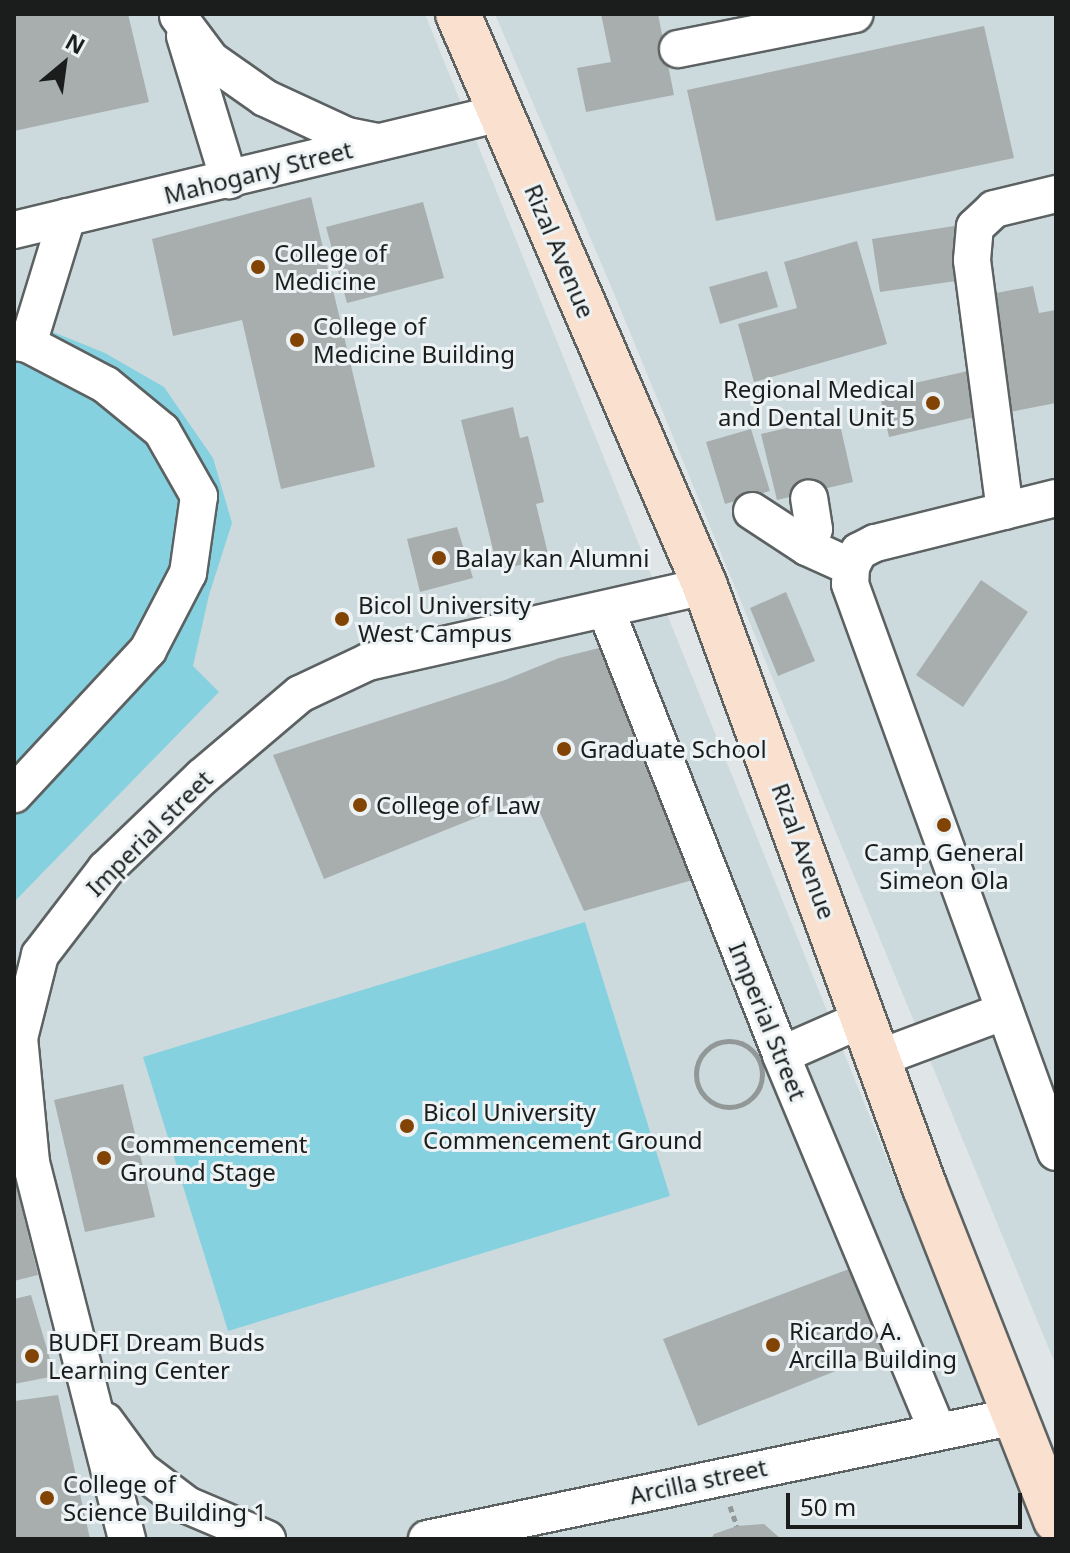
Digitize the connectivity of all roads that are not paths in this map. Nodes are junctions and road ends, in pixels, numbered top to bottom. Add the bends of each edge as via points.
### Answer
1 (458, 14) edge
2 (855, 14) edge
3 (178, 15) edge
4 (678, 49) dead end
5 (501, 113) junction
6 (379, 142) junction
7 (229, 180) junction
8 (1056, 194) edge
9 (67, 217) junction
10 (14, 230) edge
11 (21, 343) edge
12 (809, 498) dead end
13 (1056, 498) edge
14 (752, 511) dead end
15 (1005, 511) junction
16 (807, 547) junction
17 (851, 567) junction
18 (705, 586) junction
19 (606, 610) junction
20 (14, 794) edge
21 (1005, 1011) junction
22 (19, 1017) edge
23 (872, 1038) junction
24 (781, 1055) junction
25 (1056, 1152) edge
26 (93, 1405) junction
27 (1016, 1416) junction
28 (937, 1430) junction
29 (1056, 1520) edge
30 (127, 1539) edge
31 (267, 1539) edge
32 (427, 1539) edge

1 - 5 main road, Rizal Avenue
2 - 4 street
3 - 6 street via 211,60 265,98 347,136
3 - 7 street
5 - 6 street, Mahogany Street
5 - 18 main road, Rizal Avenue
6 - 7 street, Mahogany Street
7 - 9 street, Mahogany Street
8 - 15 street via 994,209 975,227 972,260
9 - 10 street, Mahogany Street
9 - 11 street
11 - 20 street via 106,385 162,431 199,496 188,573 148,650
12 - 16 street via 814,529
13 - 15 street
14 - 16 street
15 - 17 street via 875,543 859,551
16 - 17 street
17 - 21 street via 850,584
18 - 19 street, Imperial street
18 - 23 main road, Rizal Avenue
19 - 22 street, Imperial street via 368,662 300,694 202,777 106,869 40,955
19 - 24 street, Imperial Street
21 - 23 street
21 - 25 street
22 - 26 street, Imperial street via 31,1162
23 - 24 street
23 - 27 main road, Rizal Avenue
24 - 28 street, Imperial Street
26 - 30 street, Imperial street
26 - 31 street, Imperial street via 152,1479 187,1505
27 - 28 street, Arcilla street
27 - 29 main road, Rizal Avenue
28 - 32 street, Arcilla street

